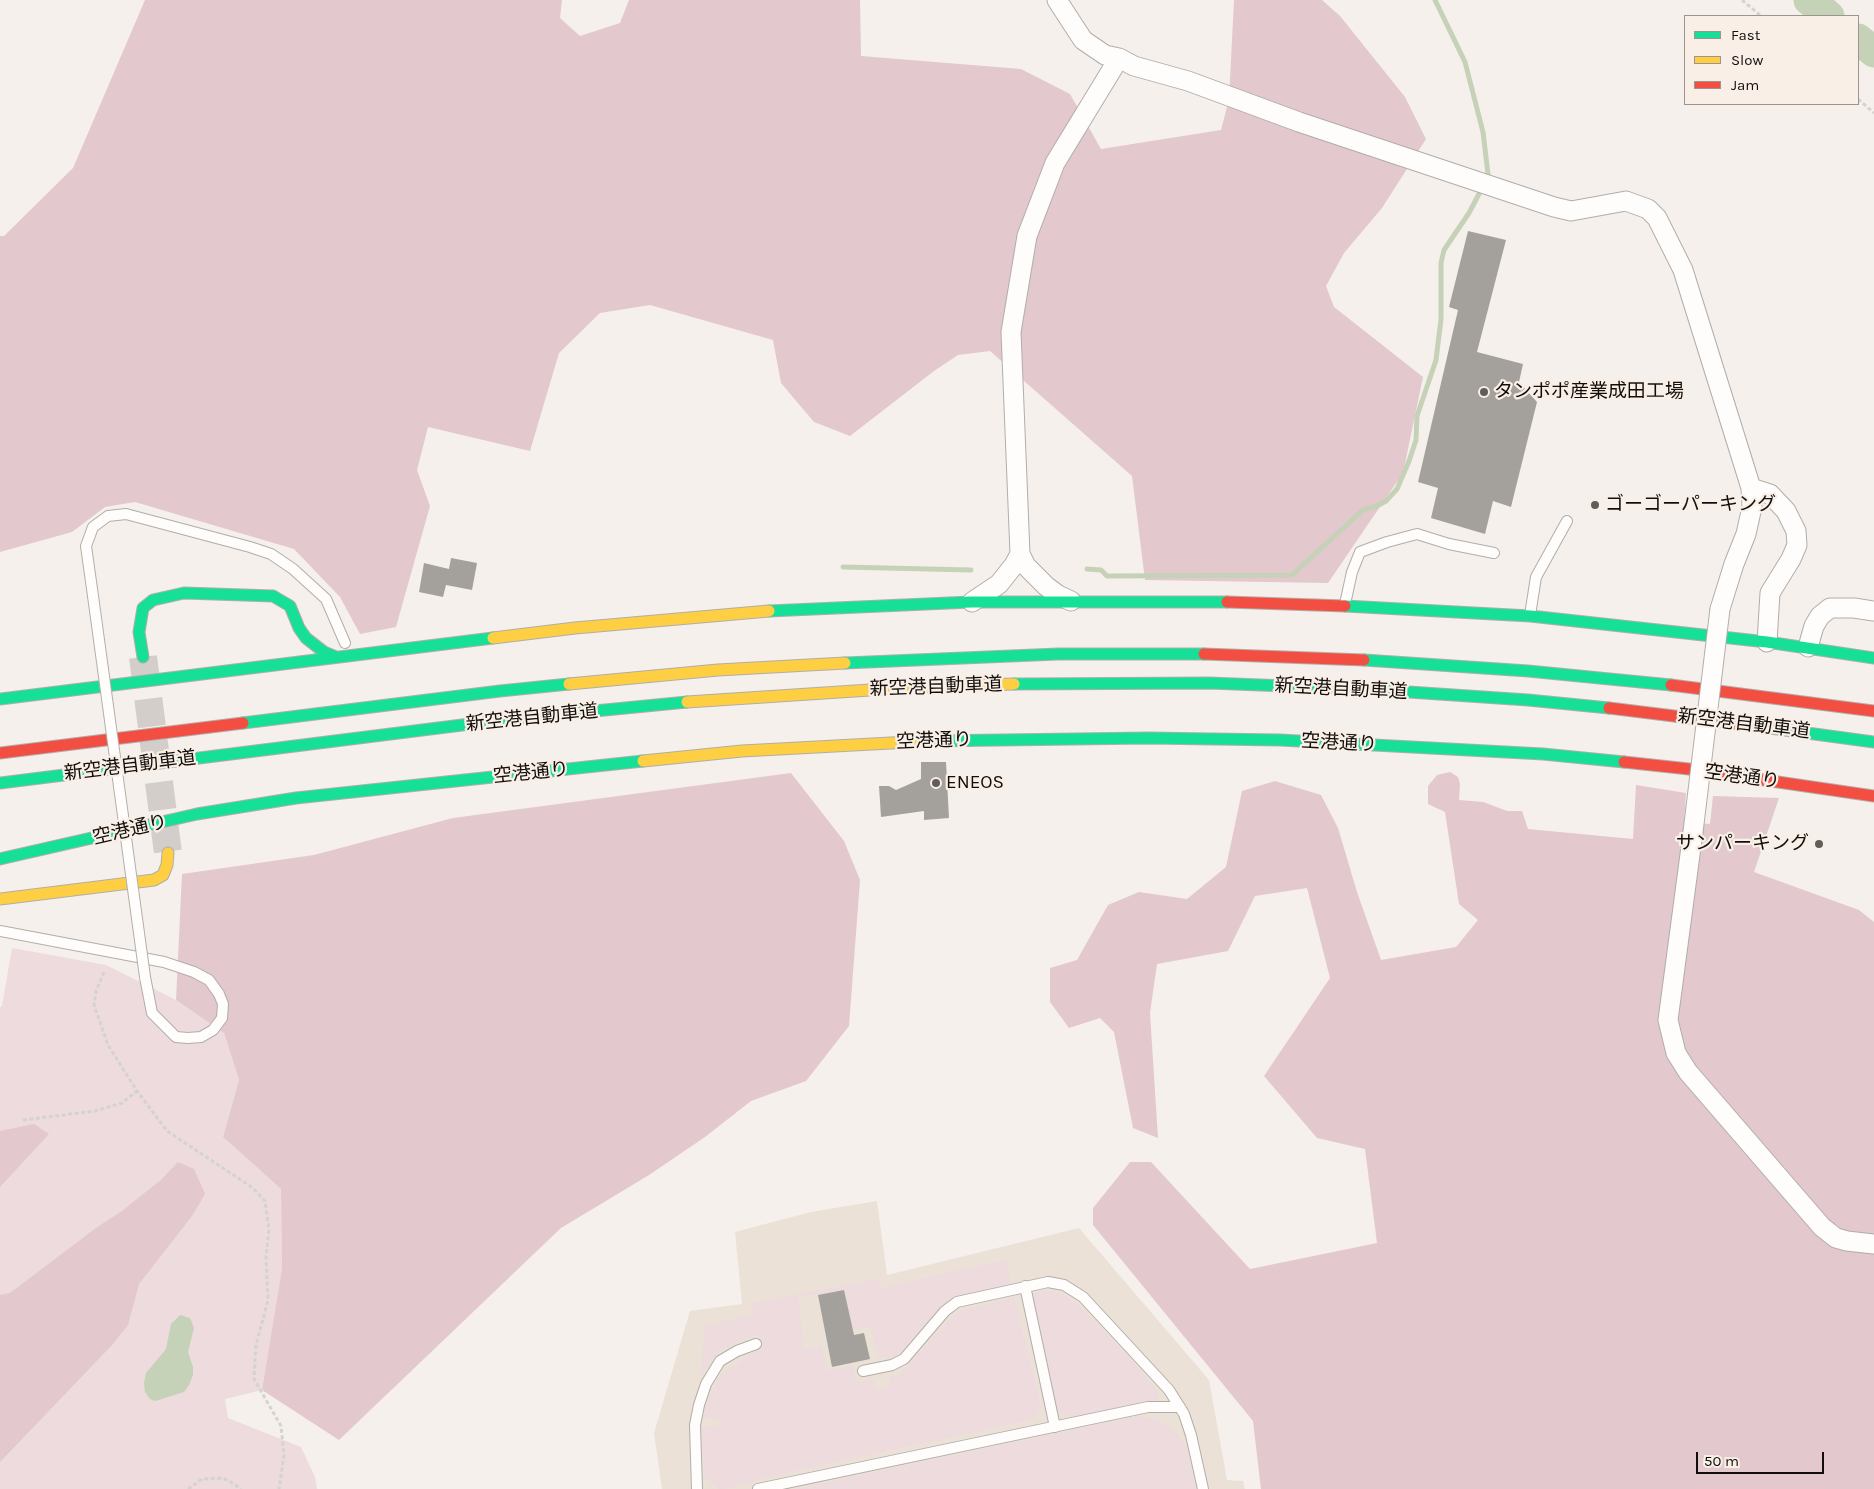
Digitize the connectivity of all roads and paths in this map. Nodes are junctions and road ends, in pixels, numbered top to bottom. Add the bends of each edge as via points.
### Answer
1 (1057, 0) edge
2 (1742, 0) edge
3 (1760, 15) edge
4 (1119, 58) junction
5 (1859, 101) edge
6 (1874, 113) edge
7 (1751, 488) junction
8 (1567, 521) dead end
9 (1020, 554) junction
10 (1494, 554) dead end
11 (1072, 601) junction
12 (971, 602) junction
13 (1345, 605) junction
14 (1874, 612) edge
15 (294, 614) junction
16 (1530, 616) junction
17 (293, 639) dead end
18 (1767, 642) junction
19 (345, 643) dead end
20 (1808, 647) junction
21 (283, 653) dead end
22 (336, 656) junction
23 (143, 657) tunnel mouth
24 (1874, 658) edge
25 (266, 665) junction
26 (0, 699) edge
27 (381, 705) junction
28 (1874, 712) edge
29 (156, 722) dead end
30 (126, 725) dead end
31 (97, 728) dead end
32 (1874, 742) edge
33 (0, 753) edge
34 (0, 783) edge
35 (1874, 796) edge
36 (168, 853) tunnel mouth
37 (0, 859) edge
38 (0, 899) edge
39 (0, 931) edge
40 (104, 972) dead end
41 (137, 1091) junction
42 (23, 1120) dead end
43 (1874, 1244) edge
44 (1026, 1286) junction
45 (756, 1344) dead end
46 (863, 1371) dead end
47 (1180, 1407) junction
48 (1055, 1427) junction
49 (188, 1489) edge
50 (241, 1489) edge
51 (279, 1489) edge
52 (698, 1489) edge
53 (758, 1489) edge
54 (1203, 1489) edge

1 - 4 street via 1083,40 1105,55
2 - 3 path
4 - 7 street via 1134,66 1188,80 1299,122 1554,207 1571,211 1626,201 1648,209 1657,218 1683,270
4 - 9 street via 1056,163 1027,236 1011,332
5 - 6 path
7 - 18 street via 1770,494 1786,511 1796,531 1797,545 1792,559 1770,593
7 - 43 street, bridge via 1750,516 1720,609 1668,1020 1676,1053 1688,1072 1822,1227 1842,1240
8 - 16 lane via 1536,577
9 - 11 street via 1026,566 1046,586
9 - 12 street via 999,584
10 - 13 lane via 1417,534 1387,542 1360,552
11 - 12 main road
11 - 13 main road
12 - 22 main road via 789,609 575,628
13 - 16 main road
14 - 20 street via 1830,608 1814,626
15 - 17 main road
15 - 22 main road via 306,638 324,652
15 - 23 main road via 290,606 273,596 184,593 165,596 143,608 139,632
16 - 18 main road
18 - 20 main road
19 - 39 lane, bridge via 326,599 271,554 126,514 108,516 92,527 86,546 93,596 145,977 152,1012 176,1037 201,1037 213,1030 222,1018 223,1004 219,994 209,980 194,972 164,962
20 - 24 main road
21 - 25 main road
22 - 25 main road
25 - 26 main road
27 - 28 main road, 新空港自動車道 via 718,670 914,659 1210,654 1528,671 1694,688
27 - 29 main road via 263,711
27 - 33 main road, 新空港自動車道
30 - 31 main road
32 - 34 main road, 新空港自動車道 via 1692,716 1518,699 1209,683 1059,683 916,687 721,699 502,720
35 - 37 main road, 空港通り via 1689,769 1544,754 1280,740 918,740 742,750 296,798 197,814
36 - 38 main road via 163,875 154,880
40 - 41 path via 94,1005 108,1045
41 - 42 path via 122,1103 95,1111
41 - 51 path via 168,1131 253,1188 265,1200 269,1230 266,1257 268,1300 256,1345 254,1380 281,1426 284,1455
44 - 46 lane via 957,1302 945,1311 904,1359
44 - 47 lane via 1048,1282 1064,1285 1083,1297 1169,1390
44 - 48 lane
45 - 52 lane via 720,1361 706,1384 695,1425
47 - 48 lane via 1148,1407
47 - 54 lane via 1191,1434
48 - 53 lane
49 - 50 path via 202,1478 228,1480

